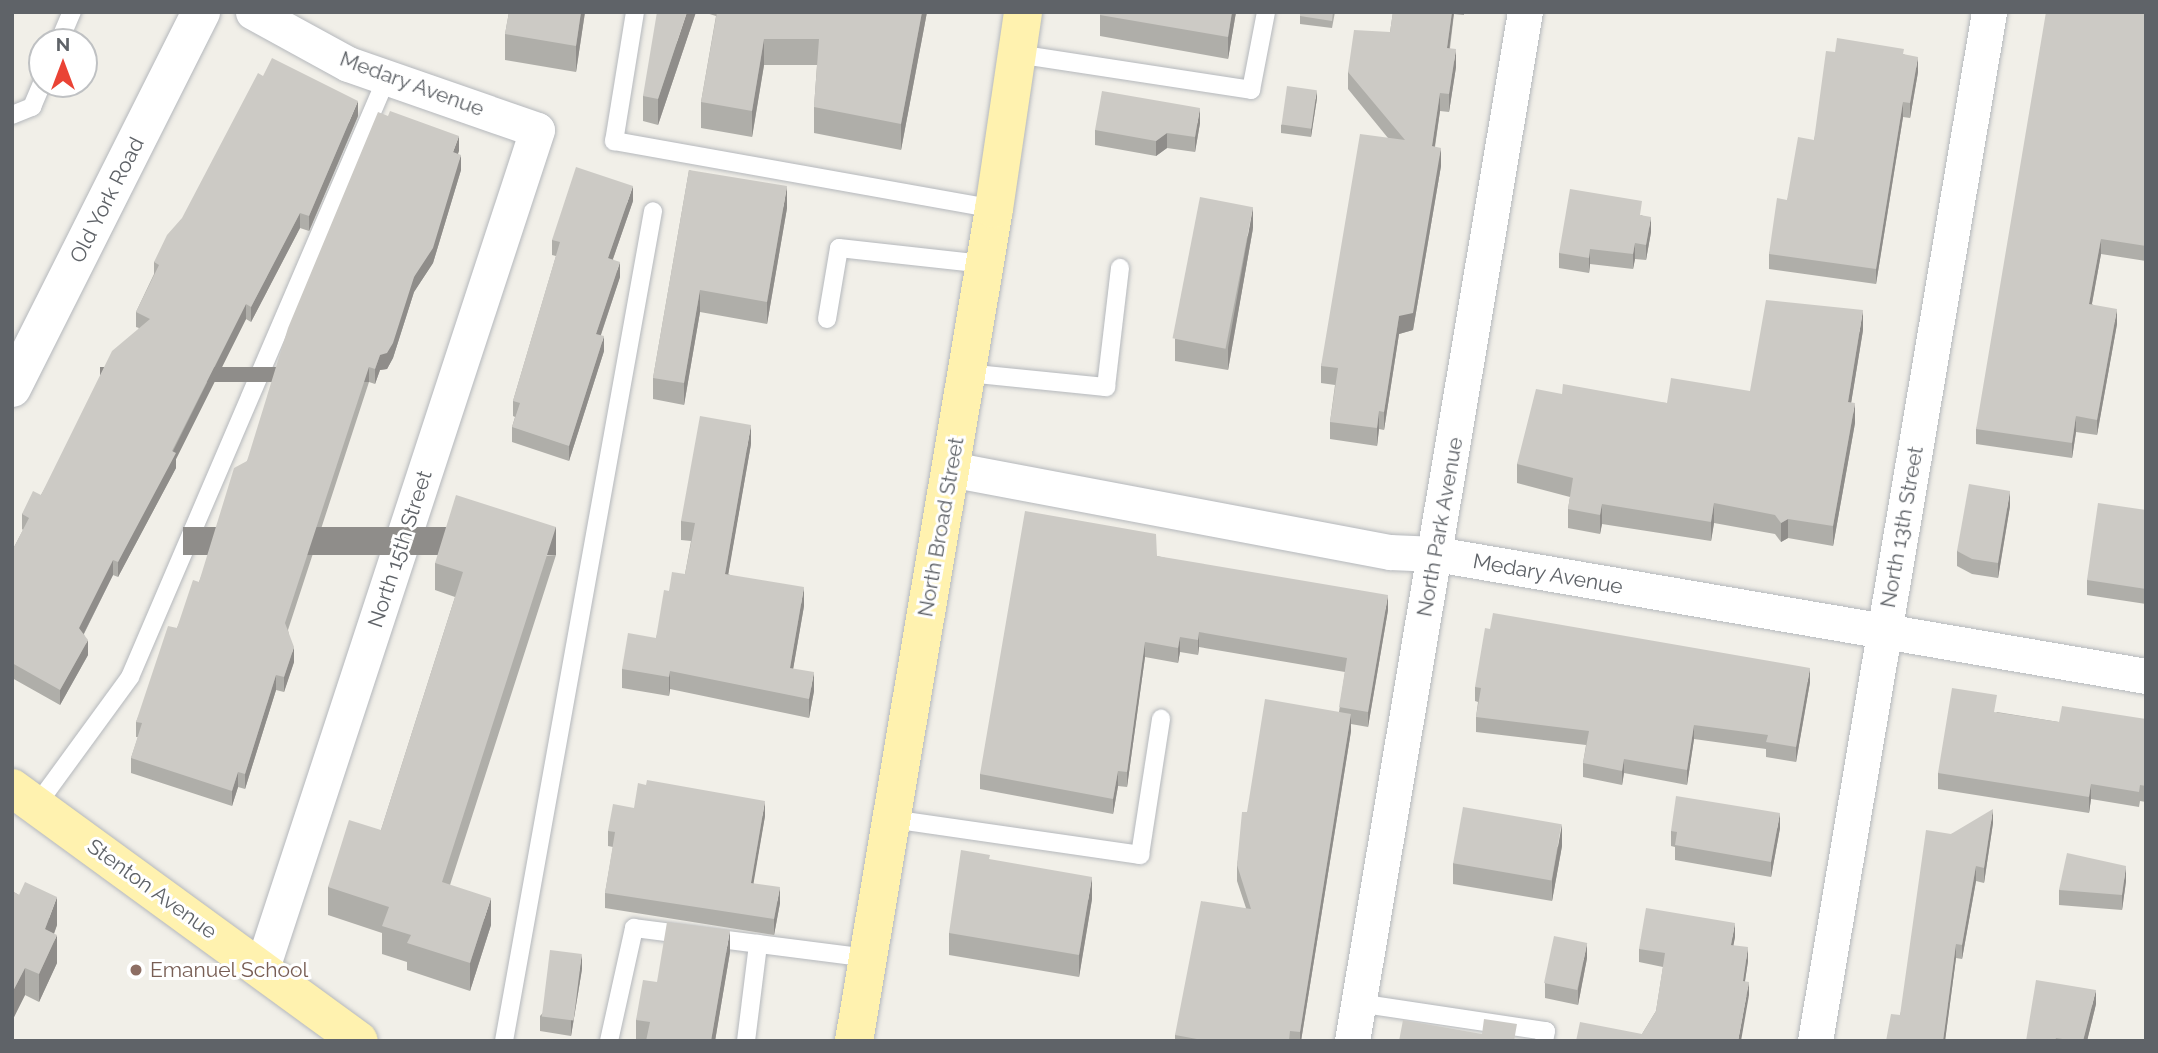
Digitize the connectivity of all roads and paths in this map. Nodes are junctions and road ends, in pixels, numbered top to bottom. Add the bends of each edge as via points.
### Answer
1 (201, 12) edge
2 (253, 12) edge
3 (635, 12) edge
4 (1023, 12) edge
5 (1265, 12) edge
6 (1525, 12) edge
7 (1989, 12) edge
8 (1017, 54) junction
9 (387, 77) junction
10 (36, 98) edge
11 (12, 115) edge
12 (537, 130) joint
13 (994, 209) junction
14 (653, 211) dead end
15 (985, 264) junction
16 (1121, 268) dead end
17 (827, 319) dead end
18 (18, 364) edge
19 (967, 373) junction
20 (950, 469) junction
21 (1436, 554) junction
22 (1884, 634) junction
23 (2146, 676) edge
24 (1161, 719) dead end
25 (24, 797) edge
26 (891, 819) junction
27 (758, 944) junction
28 (868, 958) junction
29 (262, 968) junction
30 (1358, 1003) junction
31 (359, 1041) edge
32 (504, 1041) edge
33 (609, 1041) edge
34 (746, 1041) edge
35 (854, 1041) edge
36 (1352, 1041) edge
37 (1544, 1041) edge
38 (1815, 1041) edge

1 - 18 street, Old York Road
2 - 9 street, Medary Avenue via 348,64
3 - 13 lane via 614,141
4 - 8 main road, North Broad Street
5 - 8 lane via 1251,90
6 - 21 street, North Park Avenue
7 - 22 street, North 13th Street
8 - 13 main road, North Broad Street
9 - 12 street, Medary Avenue
9 - 25 lane via 130,677
10 - 11 lane via 32,107
12 - 29 street, North 15th Street
13 - 15 main road, North Broad Street
14 - 32 lane
15 - 17 lane via 839,248
15 - 19 main road, North Broad Street
16 - 19 lane via 1106,387
19 - 20 main road, North Broad Street
20 - 21 street, Medary Avenue via 1390,552
20 - 26 main road, North Broad Street
21 - 22 street, Medary Avenue
21 - 30 street, North Park Avenue
22 - 23 street, Medary Avenue
22 - 38 street, North 13th Street
24 - 26 lane via 1140,855
25 - 29 main road, Stenton Avenue
26 - 28 main road, North Broad Street
27 - 28 lane
27 - 33 lane via 634,928
27 - 34 lane
28 - 35 main road, North Broad Street
29 - 31 main road, Stenton Avenue
30 - 36 street, North Park Avenue
30 - 37 lane via 1546,1031

